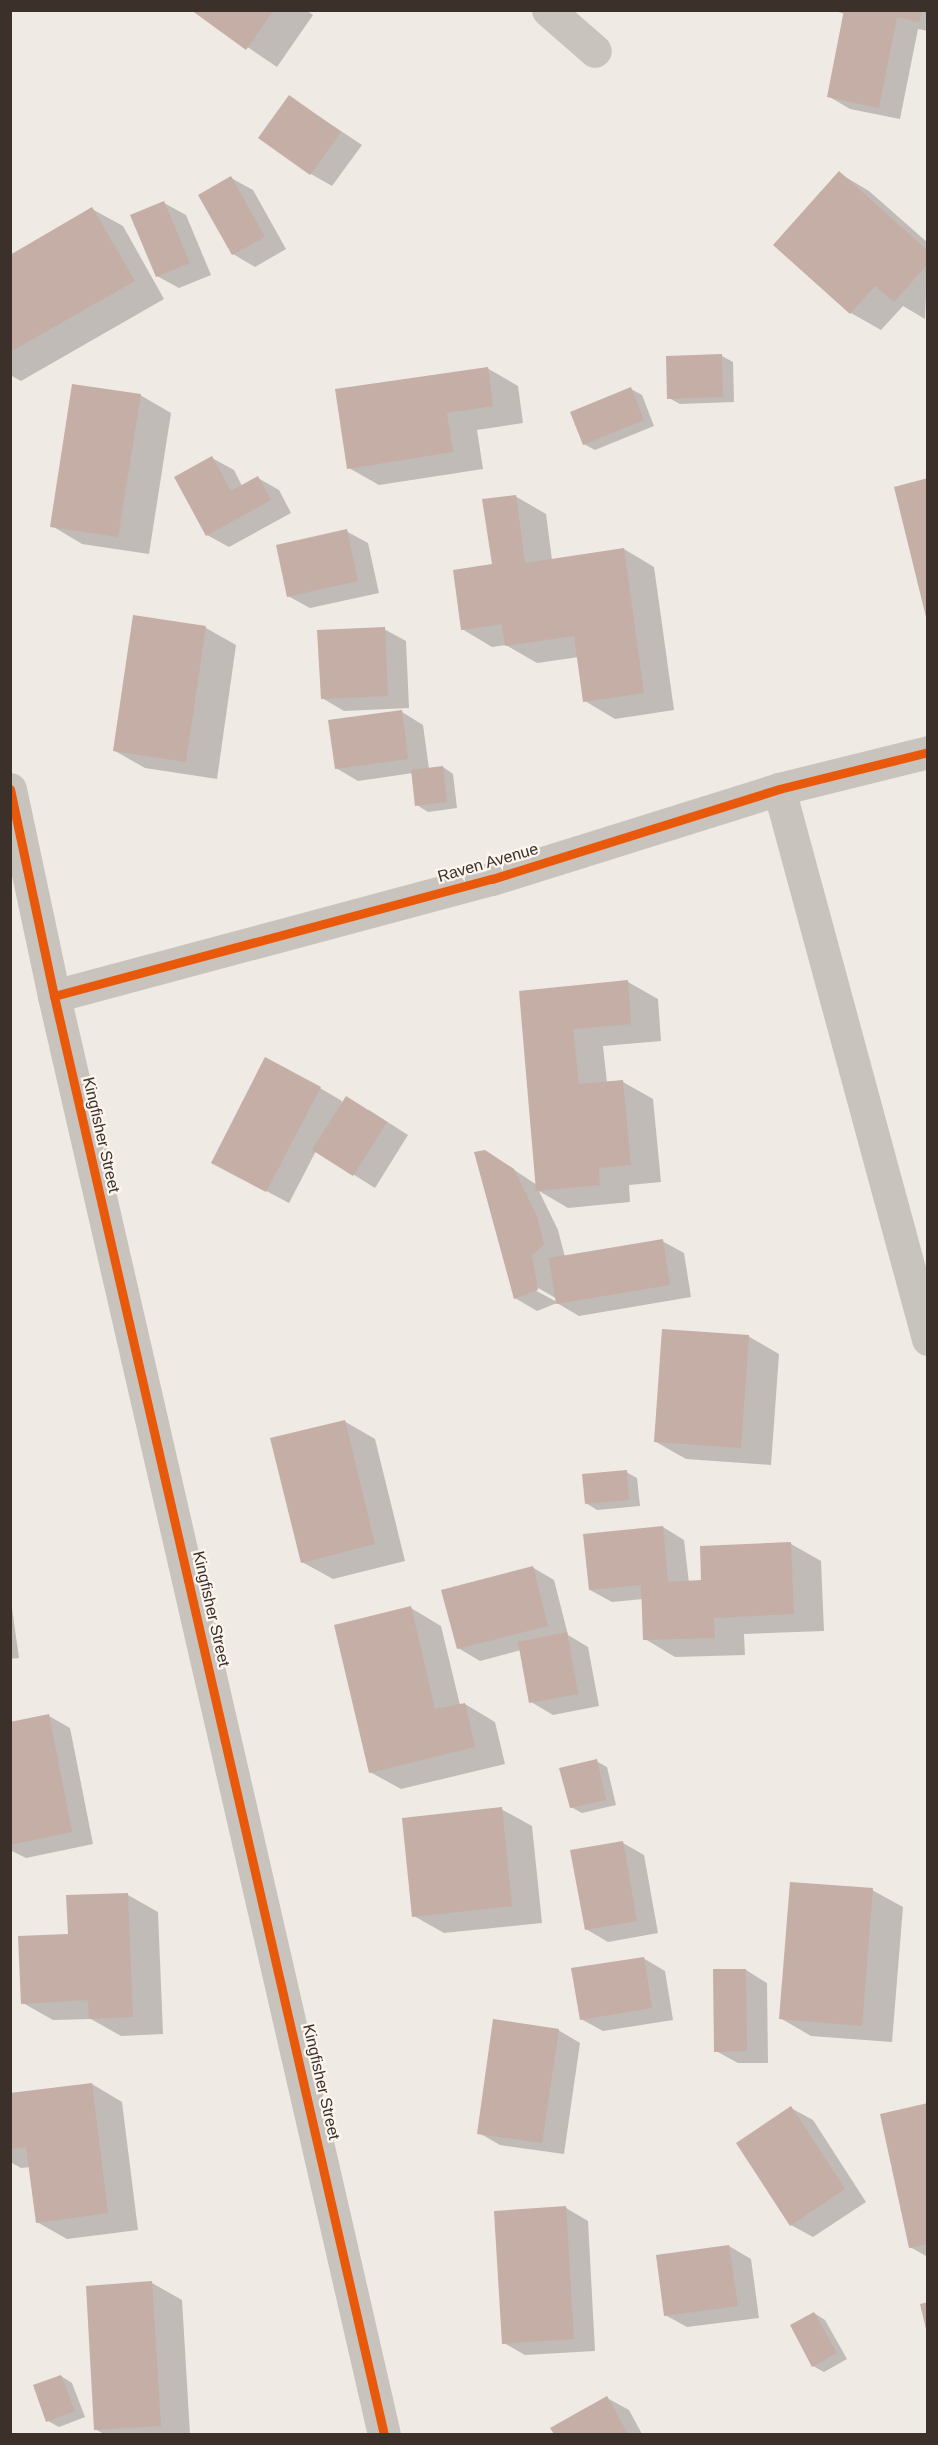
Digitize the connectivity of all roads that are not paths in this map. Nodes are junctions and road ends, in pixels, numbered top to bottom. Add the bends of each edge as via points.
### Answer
1 (548, 10) edge
2 (595, 51) dead end
3 (927, 752) edge
4 (10, 789) edge
5 (779, 789) junction
6 (54, 996) junction
7 (927, 1339) edge
8 (384, 2434) edge

1 - 2 street
3 - 5 street, Raven Avenue
4 - 6 street, Kingfisher Street
5 - 6 street, Raven Avenue via 492,879
5 - 7 street
6 - 8 street, Kingfisher Street

